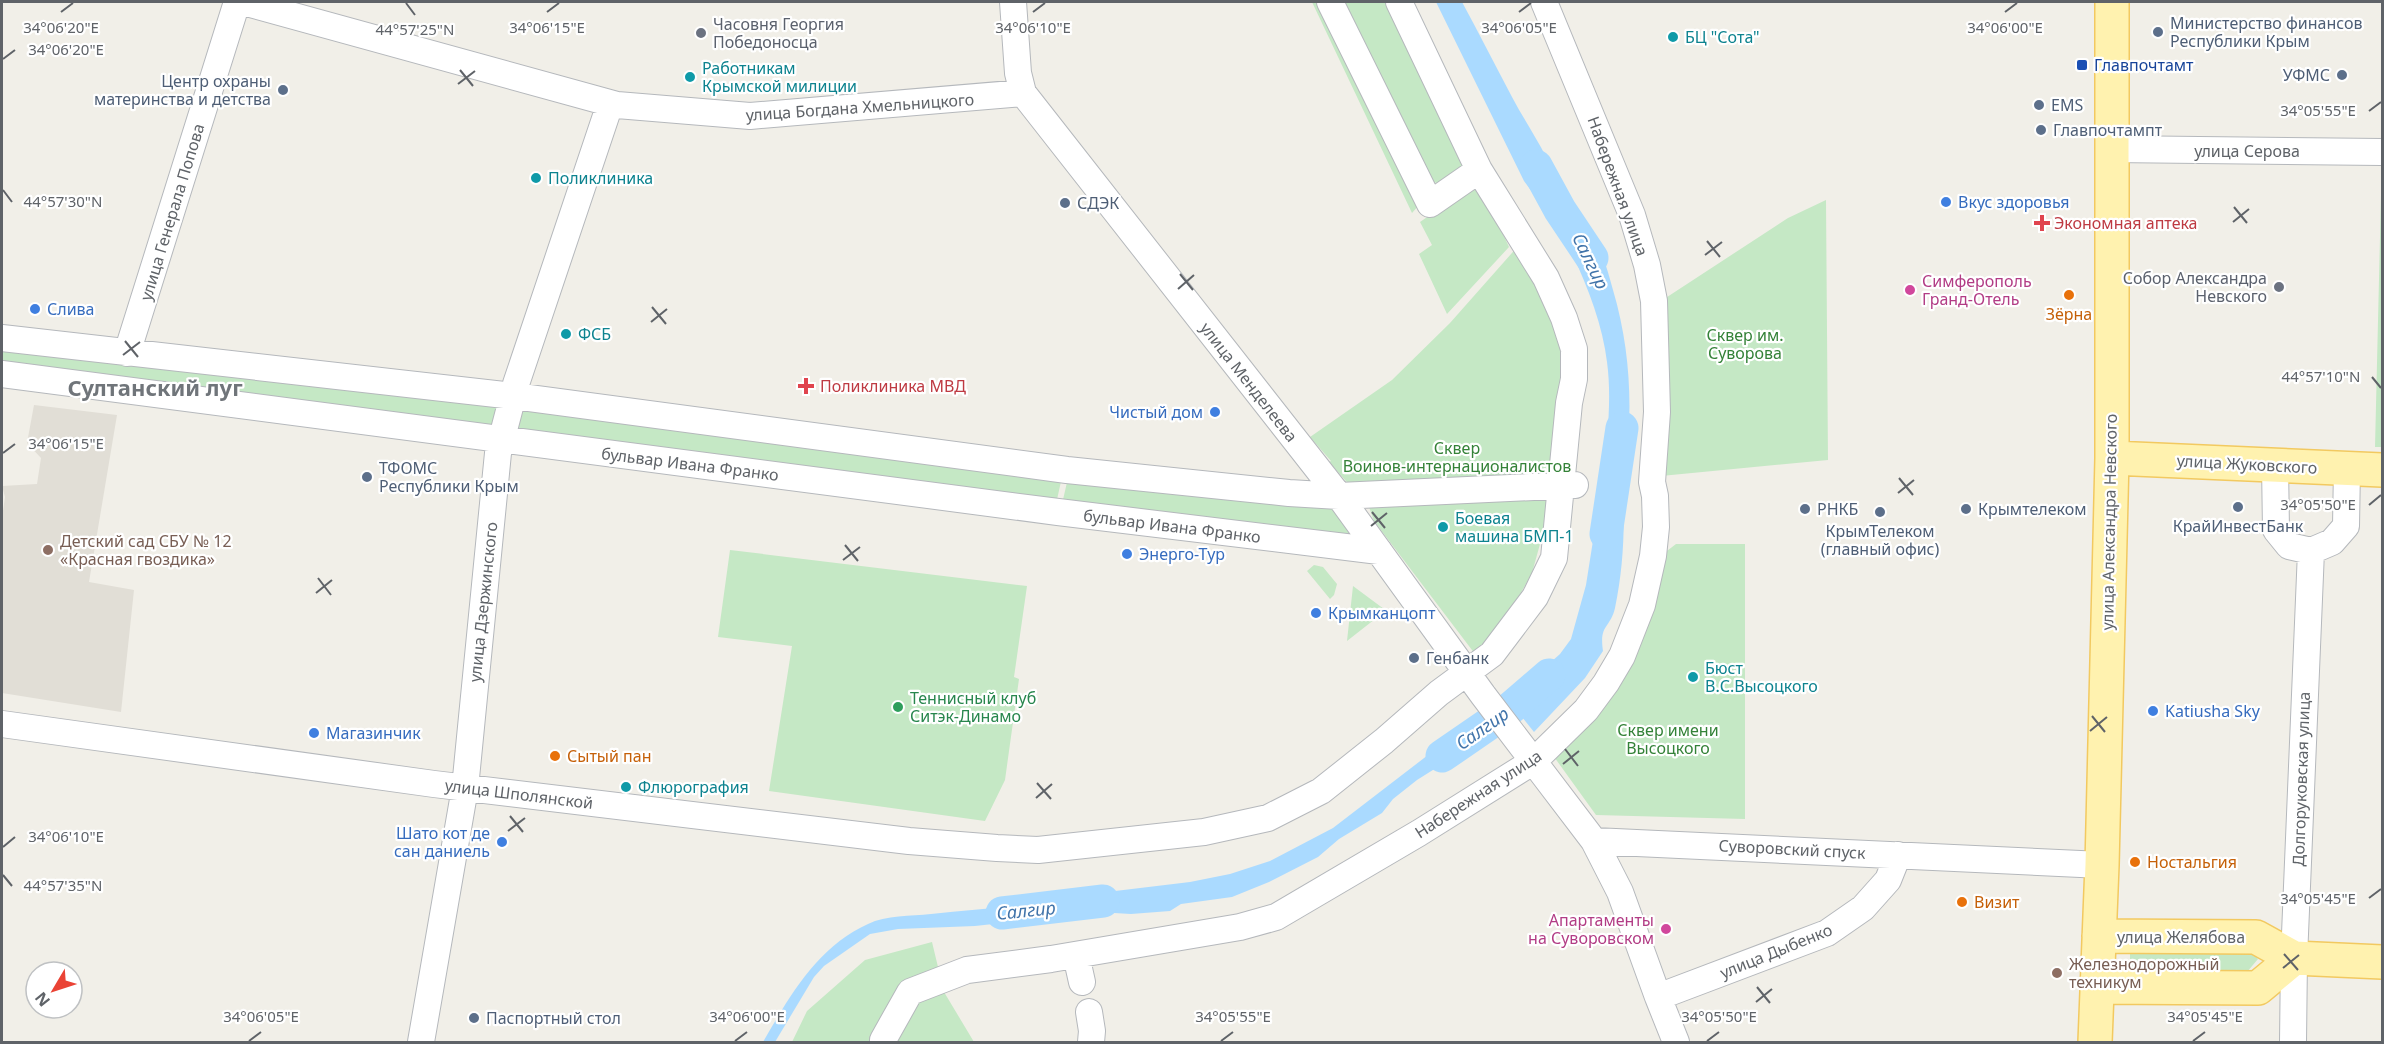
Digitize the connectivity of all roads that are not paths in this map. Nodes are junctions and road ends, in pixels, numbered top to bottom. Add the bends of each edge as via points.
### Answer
1 (237, 2) edge
2 (243, 2) edge
3 (1013, 2) edge
4 (1330, 2) edge
5 (1399, 2) edge
6 (1544, 2) edge
7 (2112, 2) edge
8 (1023, 93) junction
9 (610, 104) junction
10 (2111, 149) junction
11 (2382, 152) edge
12 (1479, 170) junction
13 (2, 338) edge
14 (128, 353) junction
15 (2, 374) edge
16 (514, 396) junction
17 (502, 440) junction
18 (2112, 458) junction
19 (2275, 465) junction
20 (2347, 468) junction
21 (2382, 470) edge
22 (1569, 485) junction
23 (1339, 496) junction
24 (1379, 551) junction
25 (2311, 551) junction
26 (1468, 674) junction
27 (2, 724) edge
28 (1530, 756) junction
29 (465, 788) junction
30 (1594, 841) junction
31 (1898, 855) junction
32 (2102, 865) junction
33 (2099, 936) junction
34 (1076, 955) junction
35 (2294, 958) junction
36 (2382, 962) edge
37 (1082, 982) dead end
38 (2097, 987) junction
39 (1658, 997) junction
40 (1089, 1012) dead end
41 (883, 1040) dead end
42 (421, 1042) edge
43 (1090, 1042) edge
44 (1676, 1042) edge
45 (2095, 1042) edge
46 (2293, 1042) edge

1 - 14 street, улица Генерала Попова
2 - 9 street, улица Богдана Хмельницкого
3 - 8 street, улица Менделеева
4 - 12 street via 1430,204
5 - 12 street
6 - 28 street, Набережная улица via 1624,196 1647,265 1654,301 1657,412 1652,482 1656,527 1642,605 1622,656 1586,710
7 - 10 main road, улица Александра Невского
8 - 9 street, улица Богдана Хмельницкого via 750,116
8 - 23 street, улица Менделеева
9 - 16 street, улица Дзержинского
10 - 11 street, улица Серова
10 - 18 main road, улица Александра Невского
12 - 22 street via 1545,278 1574,349 1569,403
13 - 14 street
14 - 16 street
15 - 17 street, бульвар Ивана Франко
16 - 17 street, улица Дзержинского
16 - 23 street via 1066,470
17 - 24 street, бульвар Ивана Франко
17 - 29 street, улица Дзержинского
18 - 19 main road, улица Жуковского
18 - 32 main road, улица Александра Невского
19 - 20 main road, улица Жуковского
19 - 25 street via 2276,530 2289,546
20 - 21 main road, улица Жуковского
20 - 25 street via 2346,526 2332,542
22 - 23 street
22 - 26 street via 1554,558 1546,577 1521,618 1492,654
23 - 24 street, улица Менделеева
24 - 26 street, улица Менделеева
25 - 35 street, Долгоруковская улица
26 - 28 street, улица Менделеева
26 - 29 street, улица Шполянской via 1438,693 1321,791 1268,818 1204,832 1038,850 909,841
27 - 29 street, улица Шполянской
28 - 30 street
28 - 34 street, Набережная улица via 1419,833 1276,917 1240,927
29 - 42 street, улица Дзержинского
30 - 31 street, Суворовский спуск
30 - 39 street via 1620,892
31 - 32 street, Суворовский спуск
31 - 39 street, улица Дыбенко via 1888,880 1876,894 1827,933
32 - 33 main road, улица Александра Невского
33 - 35 main road, улица Желябова via 2256,937
33 - 38 main road, улица Александра Невского
34 - 37 street
34 - 41 street, Набережная улица via 967,970 910,992
35 - 36 main road, улица Желябова
35 - 38 main road via 2258,988
35 - 46 street, Долгоруковская улица
38 - 45 main road, улица Александра Невского
39 - 44 street
40 - 43 street

